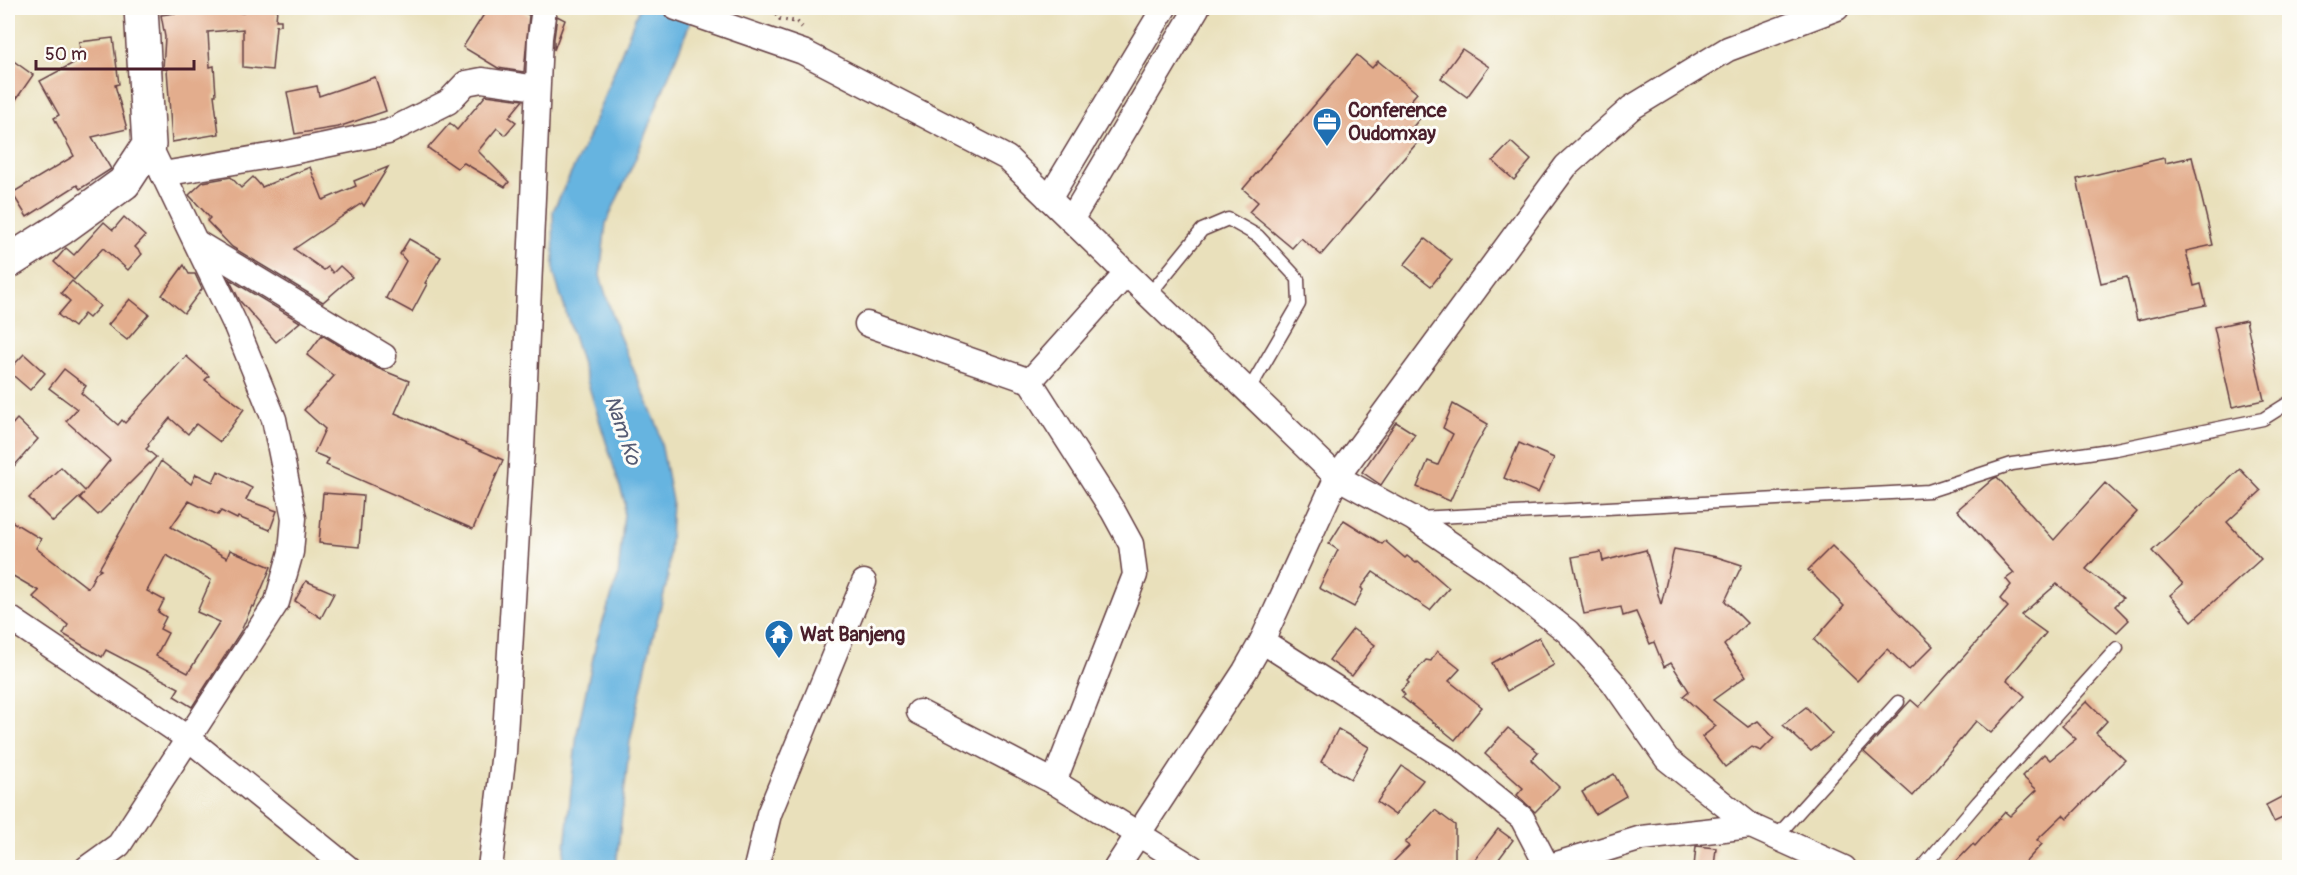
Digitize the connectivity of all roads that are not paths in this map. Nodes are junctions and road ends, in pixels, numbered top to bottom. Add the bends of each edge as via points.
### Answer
1 (141, 8) edge
2 (544, 8) edge
3 (676, 8) edge
4 (1164, 8) edge
5 (1197, 8) edge
6 (1837, 8) edge
7 (537, 88) junction
8 (149, 145) junction
9 (163, 174) junction
10 (1049, 199) junction
11 (1071, 220) junction
12 (196, 242) junction
13 (8, 262) edge
14 (1126, 274) junction
15 (1149, 294) junction
16 (867, 324) dead end
17 (384, 356) dead end
18 (1030, 381) junction
19 (1249, 390) junction
20 (2289, 402) edge
21 (1337, 477) junction
22 (1414, 519) junction
23 (864, 582) dead end
24 (8, 617) edge
25 (1262, 641) junction
26 (2117, 648) dead end
27 (1898, 702) dead end
28 (919, 712) dead end
29 (189, 739) junction
30 (1054, 782) junction
31 (1751, 826) junction
32 (1137, 835) junction
33 (1776, 837) junction
34 (87, 867) edge
35 (348, 867) edge
36 (490, 867) edge
37 (756, 867) edge
38 (1116, 867) edge
39 (1193, 867) edge
40 (1546, 867) edge
41 (1844, 867) edge
42 (1922, 867) edge

1 - 8 street
2 - 7 street
3 - 10 street via 793,48 1007,158
4 - 10 street
5 - 11 street
6 - 21 street via 1728,49 1631,108 1566,166
7 - 9 street via 482,80 466,83 448,102 388,132
7 - 36 street via 505,740
8 - 9 street
8 - 13 street via 124,183
9 - 12 street
10 - 11 street
11 - 14 street
12 - 17 street
12 - 29 street via 274,419 294,518 291,552 277,602
14 - 15 street
14 - 18 street
15 - 19 street
15 - 19 lane via 1202,230 1228,219 1258,236 1298,279 1299,304
16 - 18 street
18 - 30 street via 1131,544 1135,575
19 - 21 street
20 - 22 lane via 2263,419 2116,449 2012,465 1929,491
21 - 22 street
21 - 25 street
22 - 31 street via 1493,573 1568,632 1613,682 1667,759
23 - 37 street via 769,814
24 - 29 street
25 - 32 street
25 - 40 street via 1452,762 1522,818
26 - 42 lane
27 - 33 lane
28 - 30 street
29 - 34 street via 119,845
29 - 35 street
30 - 32 street
31 - 33 street
31 - 40 street via 1642,838
32 - 38 street
32 - 39 street
33 - 41 street

